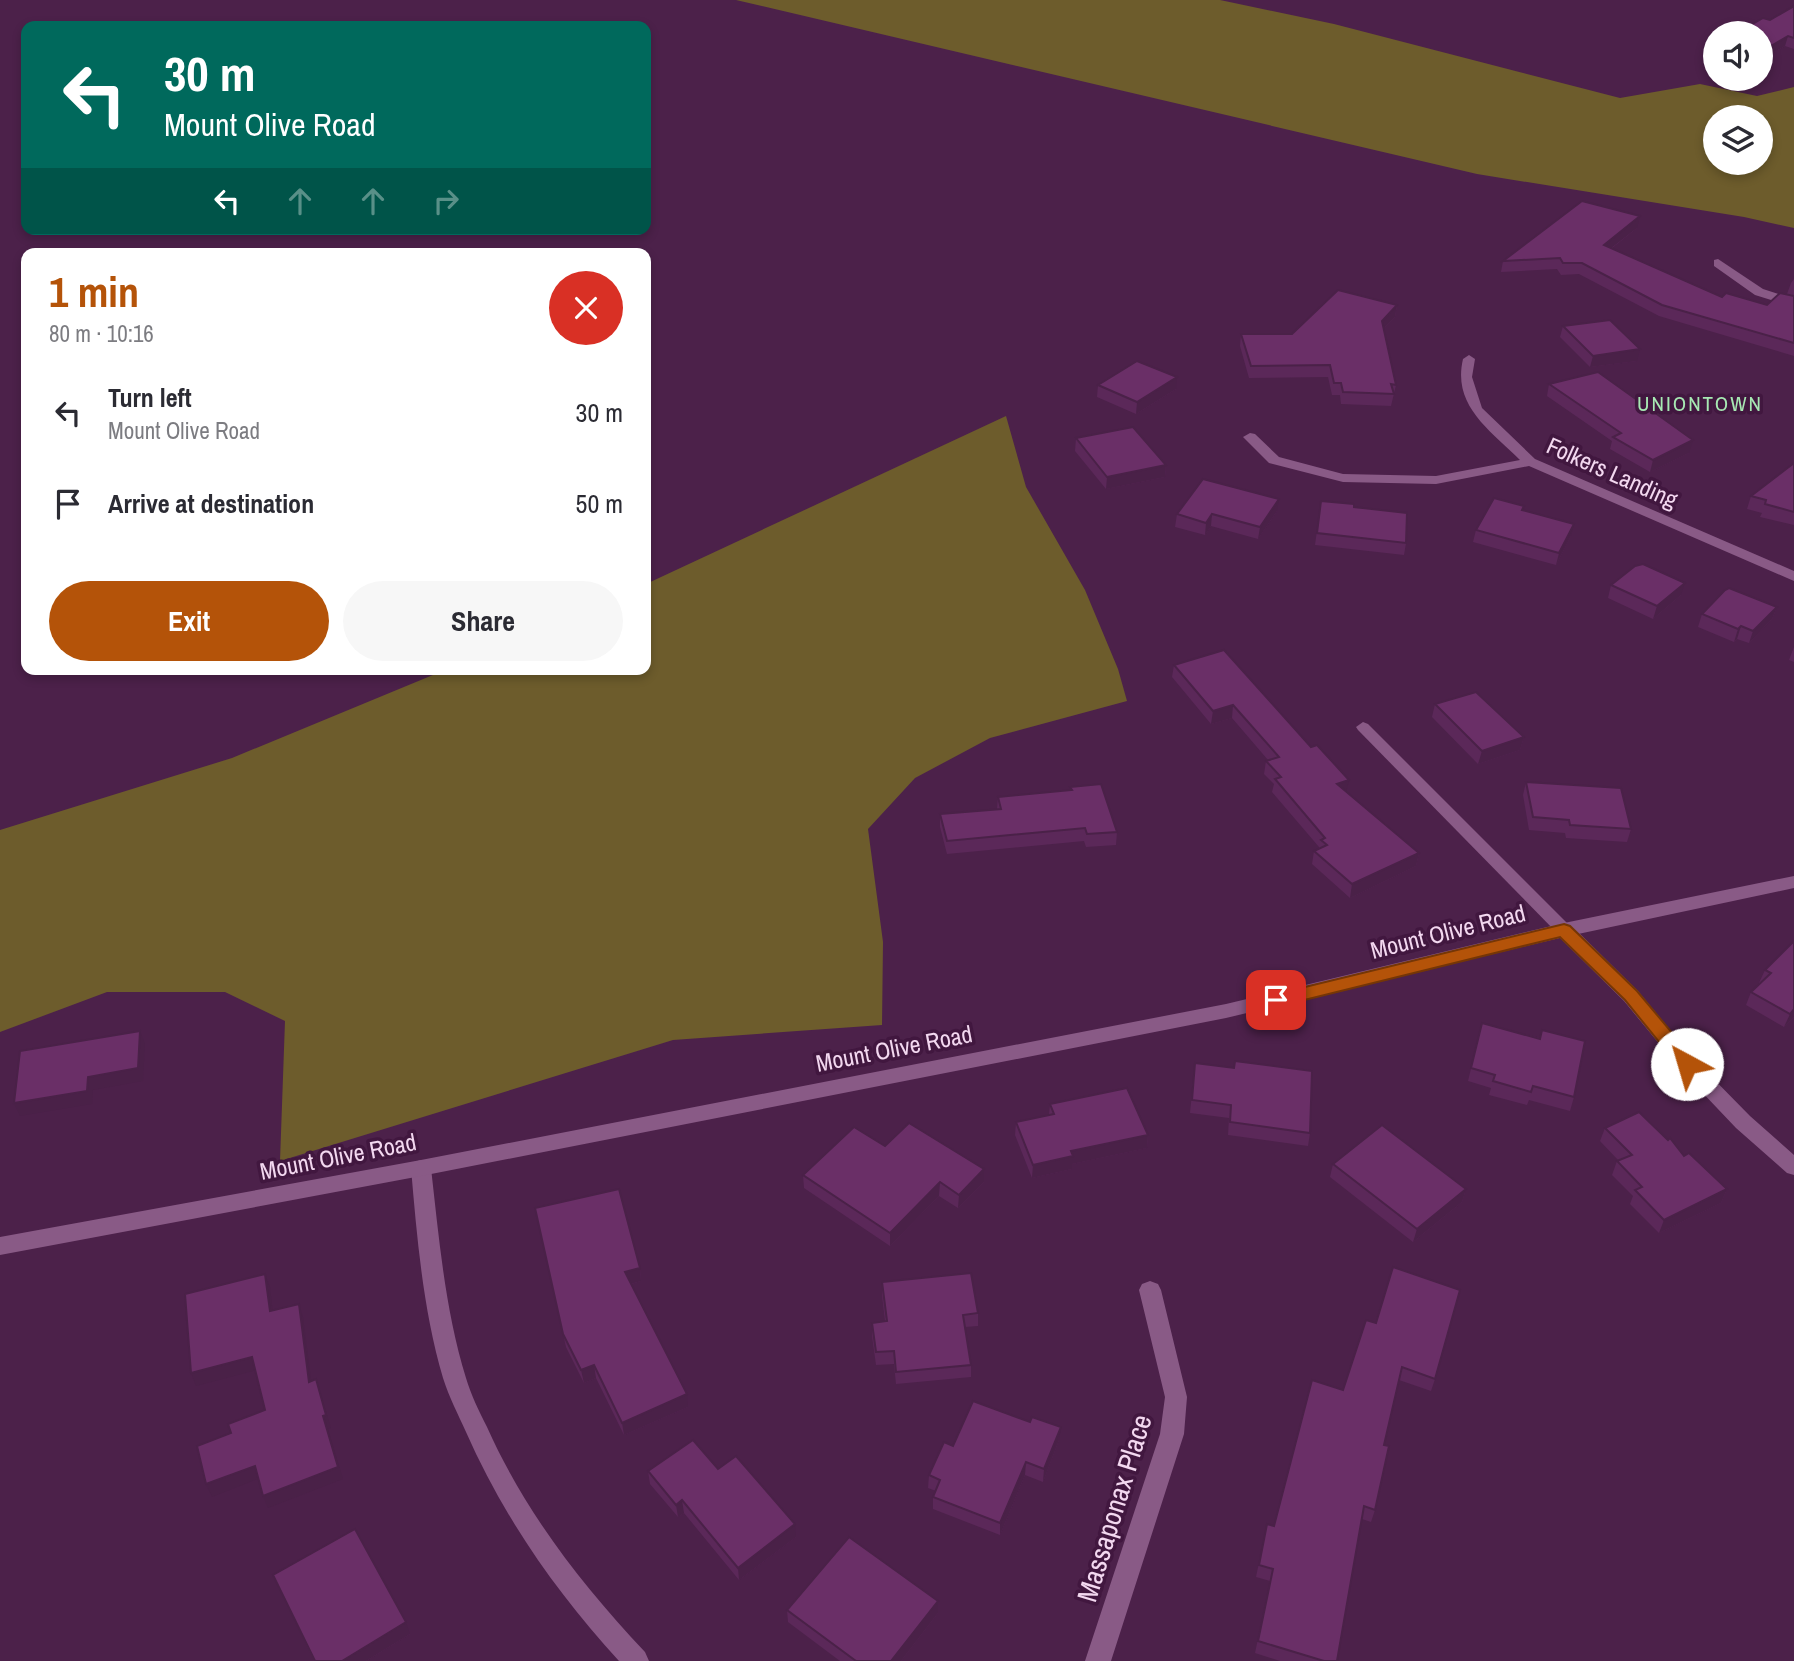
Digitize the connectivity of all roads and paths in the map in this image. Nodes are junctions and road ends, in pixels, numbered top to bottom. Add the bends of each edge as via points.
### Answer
1 (1718, 263) dead end
2 (1794, 303) edge
3 (1469, 359) dead end
4 (1250, 437) dead end
5 (1530, 462) junction
6 (1794, 576) edge
7 (1363, 727) dead end
8 (1794, 882) edge
9 (1564, 930) junction
10 (1794, 1167) edge
11 (421, 1168) junction
12 (0, 1246) edge
13 (1150, 1290) dead end
14 (636, 1661) edge
15 (1098, 1661) edge

1 - 2 street via 1759,292
3 - 5 street, Folkers Landing via 1465,377 1476,409
4 - 5 street via 1274,460 1343,478 1436,480
5 - 6 street, Folkers Landing
7 - 9 lane
8 - 9 street, Mount Olive Road
9 - 10 street via 1631,996 1743,1122
9 - 11 street, Mount Olive Road via 1226,1011
11 - 12 street, Mount Olive Road
11 - 14 street via 436,1296 453,1374 492,1468 555,1569
13 - 15 street, Massaponax Place via 1176,1397 1172,1434

